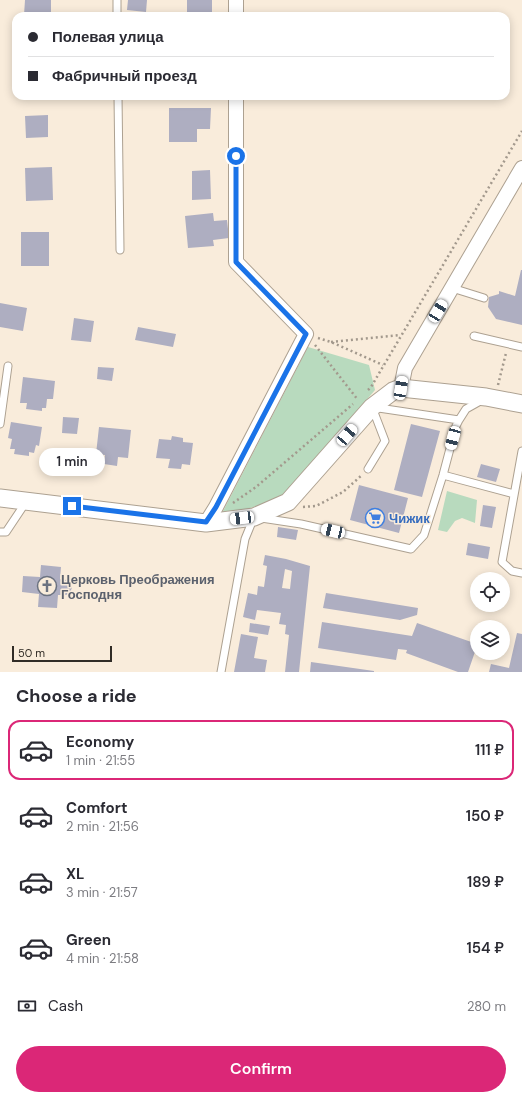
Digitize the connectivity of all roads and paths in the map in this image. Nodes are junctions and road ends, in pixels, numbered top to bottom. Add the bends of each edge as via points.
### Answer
1 (117, 0) edge
2 (236, 0) edge
3 (117, 12) edge
4 (236, 12) edge
5 (118, 100) edge
6 (236, 100) edge
7 (522, 131) edge
8 (522, 168) edge
9 (120, 250) dead end
10 (452, 288) junction
11 (484, 298) dead end
12 (306, 334) junction
13 (400, 335) junction
14 (474, 336) dead end
15 (331, 342) junction
16 (509, 344) junction
17 (522, 347) edge
18 (383, 365) junction
19 (8, 366) dead end
20 (401, 388) junction
21 (491, 394) junction
22 (364, 399) junction
23 (522, 404) edge
24 (459, 420) junction
25 (0, 424) edge
26 (522, 451) edge
27 (368, 469) joint
28 (443, 475) junction
29 (256, 487) dead end
30 (514, 494) junction
31 (0, 498) edge
32 (27, 501) junction
33 (297, 508) dead end
34 (254, 517) junction
35 (206, 522) junction
36 (0, 532) edge
37 (522, 572) edge
38 (221, 672) edge

1 - 3 lane
2 - 4 street
5 - 9 lane
6 - 12 street via 236,262
7 - 13 path
8 - 10 street
10 - 11 lane
10 - 20 street via 404,368
12 - 15 path
12 - 22 path
12 - 35 street
13 - 15 path
13 - 18 path
14 - 16 lane
15 - 18 path
16 - 17 lane
16 - 21 path
18 - 22 path
19 - 25 lane
20 - 21 street
20 - 22 street
21 - 23 street
21 - 24 lane via 466,409
22 - 24 lane
22 - 27 lane via 385,441
22 - 29 path
22 - 34 street via 288,502
24 - 28 lane
26 - 30 lane
27 - 33 path via 343,492 316,506
28 - 30 lane
28 - 34 lane via 424,535 410,550 301,524
30 - 37 lane via 502,562 512,571
31 - 32 street
32 - 35 street
32 - 36 lane via 6,532
34 - 35 street
34 - 38 lane via 245,539

